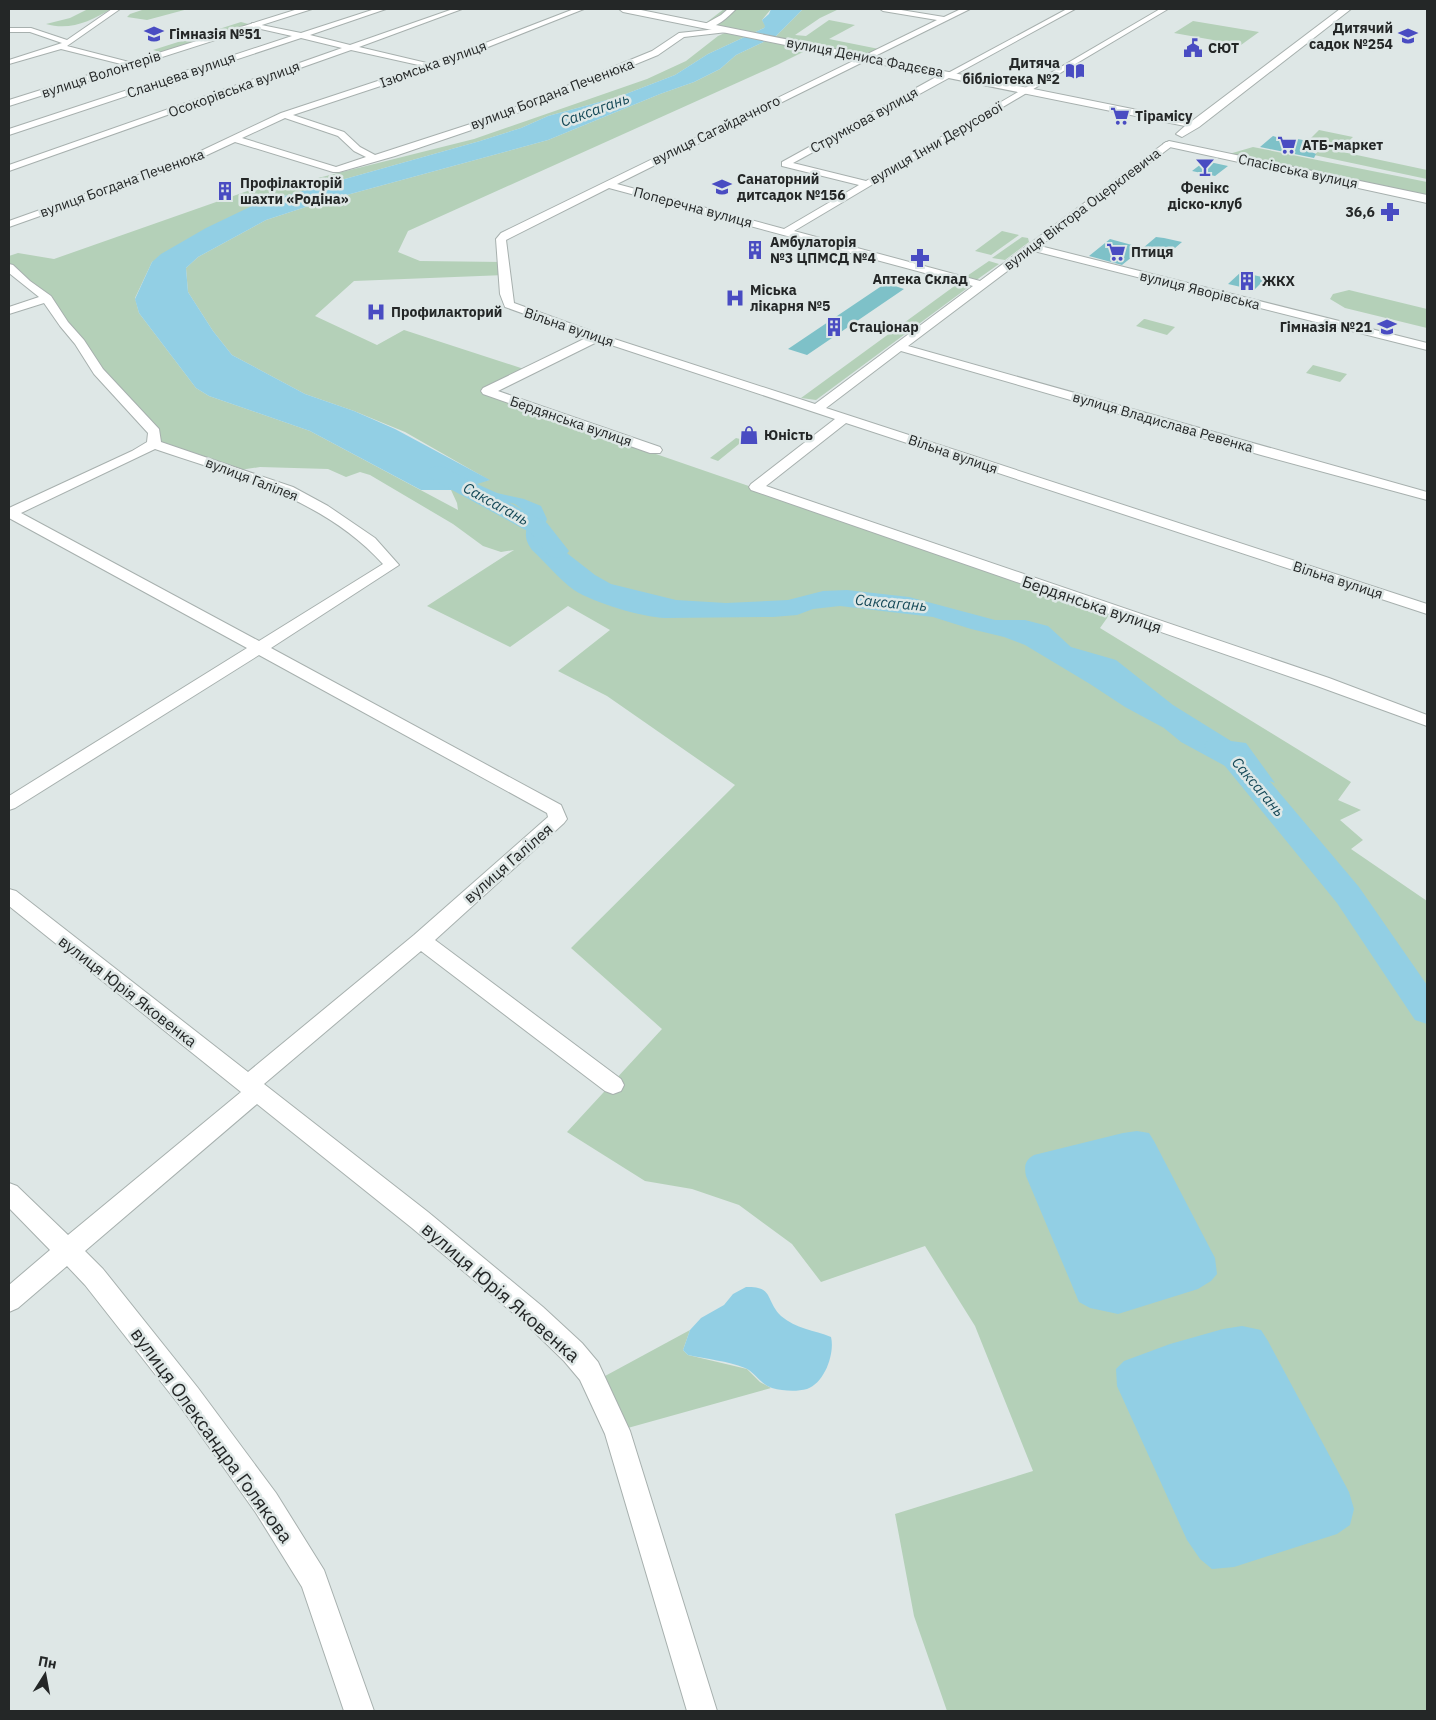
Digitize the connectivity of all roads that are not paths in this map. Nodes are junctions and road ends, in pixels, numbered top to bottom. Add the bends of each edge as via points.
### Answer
1 (307, 9) edge
2 (382, 9) edge
3 (458, 9) edge
4 (580, 9) edge
5 (622, 9) edge
6 (732, 9) edge
7 (883, 9) edge
8 (966, 9) edge
9 (1072, 9) edge
10 (1165, 9) edge
11 (1346, 9) edge
12 (119, 10) edge
13 (944, 19) junction
14 (255, 25) junction
15 (708, 26) junction
16 (9, 30) edge
17 (729, 30) junction
18 (300, 36) junction
19 (64, 44) junction
20 (350, 47) junction
21 (868, 58) junction
22 (9, 62) edge
23 (130, 65) junction
24 (432, 66) junction
25 (951, 75) junction
26 (1028, 90) junction
27 (9, 103) edge
28 (284, 115) junction
29 (1195, 124) junction
30 (9, 132) edge
31 (235, 139) junction
32 (1169, 144) junction
33 (374, 158) junction
34 (9, 168) edge
35 (607, 184) junction
36 (868, 184) junction
37 (1427, 199) edge
38 (9, 224) edge
39 (786, 232) junction
40 (1032, 247) junction
41 (9, 267) edge
42 (505, 275) joint
43 (982, 285) junction
44 (47, 298) junction
45 (9, 311) edge
46 (598, 337) junction
47 (900, 347) junction
48 (1427, 348) edge
49 (487, 392) joint
50 (818, 408) junction
51 (844, 417) junction
52 (154, 444) junction
53 (655, 450) dead end
54 (1427, 496) edge
55 (9, 513) edge
56 (1427, 609) edge
57 (257, 648) junction
58 (1427, 721) edge
59 (9, 804) edge
60 (9, 896) edge
61 (421, 940) junction
62 (613, 1085) dead end
63 (252, 1089) junction
64 (9, 1192) edge
65 (68, 1251) junction
66 (9, 1300) edge
67 (359, 1711) edge
68 (702, 1711) edge

1 - 14 street, вулиця Волонтерів
2 - 18 street, Сланцева вулиця
3 - 20 street, Осокорівська вулиця
4 - 24 street, Ізюмська вулиця
5 - 15 street, вулиця Дениса Фадєєва
6 - 15 street
7 - 13 street
8 - 13 street, вулиця Сагайдачного
9 - 25 street, Струмкова вулиця
10 - 26 street, вулиця Інни Дерусової
11 - 29 street, вулиця Віктора Оцерклевича
12 - 19 street via 106,15
13 - 21 street, вулиця Сагайдачного
14 - 18 street
14 - 23 street, вулиця Волонтерів
15 - 17 street, вулиця Дениса Фадєєва
16 - 19 street via 29,30
17 - 21 street, вулиця Дениса Фадєєва
17 - 33 street, вулиця Богдана Печенюка via 682,35 655,54 511,112
18 - 20 street
18 - 30 street, Сланцева вулиця
19 - 22 street
19 - 23 street
20 - 24 street
20 - 34 street, Осокорівська вулиця
21 - 25 street, вулиця Дениса Фадєєва
21 - 35 street, вулиця Сагайдачного
23 - 27 street, вулиця Волонтерів
24 - 28 street, Ізюмська вулиця
25 - 26 street, вулиця Дениса Фадєєва
25 - 36 street, Струмкова вулиця via 785,164
26 - 29 street, вулиця Дениса Фадєєва
26 - 36 street, вулиця Інни Дерусової
28 - 31 street, вулиця Богдана Печенюка
28 - 33 street via 341,134
29 - 32 street, вулиця Віктора Оцерклевича
31 - 33 street, вулиця Богдана Печенюка via 336,170
31 - 38 street, вулиця Богдана Печенюка via 173,166
32 - 37 street, Спасівська вулиця
32 - 40 street, вулиця Віктора Оцерклевича
35 - 39 street, Поперечна вулиця
35 - 42 street, вулиця Сагайдачного via 505,235 501,239
36 - 39 street, вулиця Інни Дерусової
39 - 43 street, Поперечна вулиця
40 - 43 street, вулиця Віктора Оцерклевича
40 - 48 street, вулиця Яворівська
41 - 44 street
42 - 46 street, Вільна вулиця via 509,305
43 - 47 street, вулиця Віктора Оцерклевича
44 - 45 street
44 - 52 street via 98,371 154,432
46 - 49 street
46 - 50 street, Вільна вулиця
47 - 50 street, вулиця Віктора Оцерклевича
47 - 54 street, вулиця Владислава Ревенка
49 - 53 street, Бердянська вулиця
50 - 51 street, Вільна вулиця
51 - 56 street, Вільна вулиця
51 - 58 street, Бердянська вулиця via 756,487 1323,682
52 - 55 street, вулиця Галілея
52 - 57 street, вулиця Галілея via 288,490 323,508 370,541 392,565
55 - 57 street, вулиця Галілея
57 - 59 street, вулиця Галілея
57 - 61 street, вулиця Галілея via 555,809 558,819
60 - 63 street, вулиця Юрія Яковенка
61 - 62 street
61 - 63 street
63 - 65 street
63 - 68 street, вулиця Юрія Яковенка via 420,1220 534,1316 573,1352 589,1372 617,1431
64 - 65 street, вулиця Олександра Голякова
65 - 66 street
65 - 67 street, вулиця Олександра Голякова via 94,1277 183,1389 266,1503 314,1580

